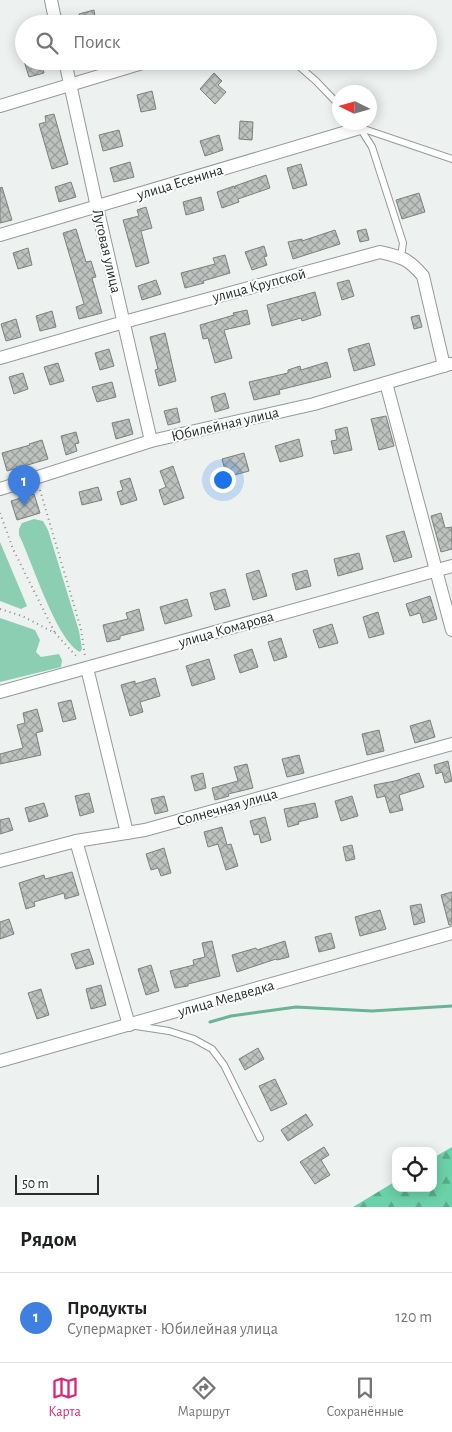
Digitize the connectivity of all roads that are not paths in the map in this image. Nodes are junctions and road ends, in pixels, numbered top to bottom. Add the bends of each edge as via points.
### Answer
1 (51, 0) edge
2 (54, 15) edge
3 (67, 70) edge
4 (119, 70) edge
5 (303, 70) edge
6 (70, 85) junction
7 (332, 98) edge
8 (0, 106) edge
9 (342, 130) edge
10 (361, 130) edge
11 (372, 130) edge
12 (452, 159) edge
13 (97, 207) junction
14 (0, 235) edge
15 (402, 257) junction
16 (124, 322) junction
17 (0, 358) edge
18 (448, 364) edge
19 (386, 383) junction
20 (151, 441) junction
21 (0, 489) edge
22 (452, 566) edge
23 (436, 570) junction
24 (452, 630) edge
25 (87, 668) junction
26 (0, 692) edge
27 (452, 744) edge
28 (127, 833) junction
29 (76, 841) junction
30 (0, 861) edge
31 (452, 934) edge
32 (130, 1025) junction
33 (0, 1061) edge
34 (260, 1138) dead end

1 - 2 street
3 - 6 street, Луговая улица
4 - 6 street
5 - 7 lane
6 - 8 street
6 - 13 street, Луговая улица
9 - 13 street, улица Есенина
10 - 15 lane via 372,147 395,216 403,243
11 - 12 lane
13 - 14 street, улица Есенина
13 - 16 street, Луговая улица
15 - 16 street, улица Крупской via 380,252
15 - 18 street via 423,276
16 - 17 street, улица Крупской
16 - 20 street, Луговая улица
18 - 19 street, Юбилейная улица
19 - 20 street, Юбилейная улица via 314,404
19 - 23 street
20 - 21 street, Юбилейная улица
22 - 23 street, улица Комарова
23 - 24 street
23 - 25 street, улица Комарова
25 - 26 street, улица Комарова
25 - 28 street
27 - 28 street, Солнечная улица
28 - 29 street, Солнечная улица
29 - 30 street, Солнечная улица
29 - 32 street
31 - 32 street, улица Медведка
32 - 33 street, улица Медведка
32 - 34 lane via 169,1031 212,1049 224,1065

